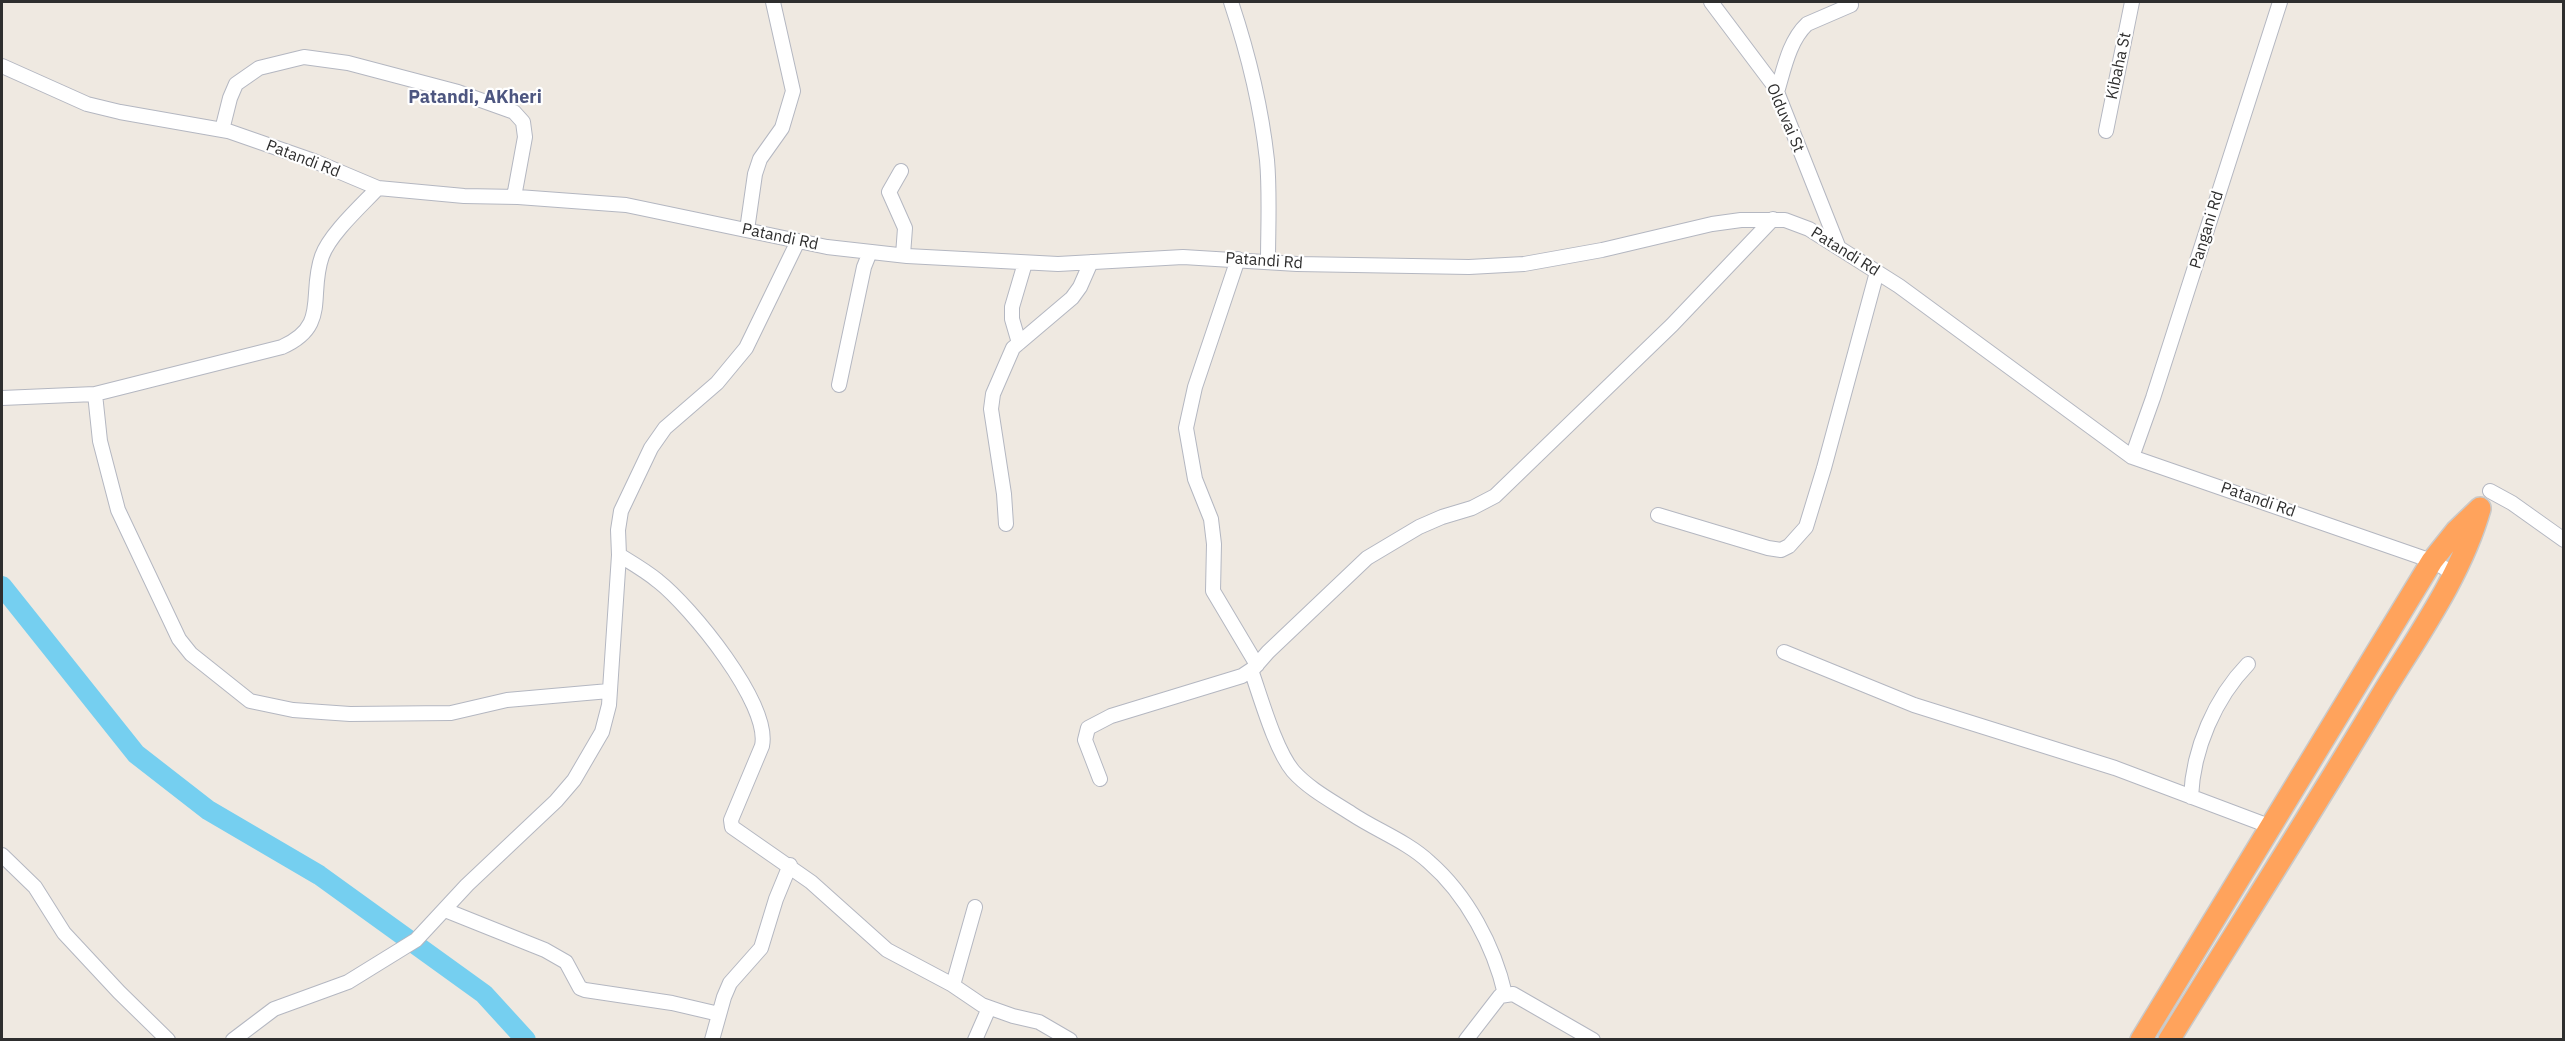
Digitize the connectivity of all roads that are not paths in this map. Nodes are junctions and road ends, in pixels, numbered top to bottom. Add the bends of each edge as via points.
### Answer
1 (773, 2) edge
2 (1231, 2) edge
3 (1711, 2) edge
4 (2132, 2) edge
5 (2280, 2) edge
6 (1851, 5) dead end
7 (2, 66) edge
8 (1777, 92) junction
9 (222, 130) junction
10 (2106, 131) dead end
11 (901, 171) dead end
12 (378, 188) junction
13 (514, 197) junction
14 (1773, 219) junction
15 (747, 230) junction
16 (798, 241) junction
17 (1838, 246) junction
18 (870, 252) junction
19 (903, 255) junction
20 (1238, 259) junction
21 (1090, 262) junction
22 (1268, 262) junction
23 (1025, 263) junction
24 (1876, 272) junction
25 (1018, 343) junction
26 (839, 385) dead end
27 (95, 394) junction
28 (2, 398) edge
29 (2132, 457) junction
30 (2490, 492) dead end
31 (1658, 515) dead end
32 (1006, 524) dead end
33 (2564, 540) edge
34 (619, 555) junction
35 (2432, 561) junction
36 (2454, 573) junction
37 (1784, 652) dead end
38 (2248, 664) dead end
39 (1254, 668) junction
40 (609, 691) junction
41 (1100, 779) dead end
42 (2191, 796) junction
43 (2269, 826) junction
44 (2, 855) edge
45 (790, 865) junction
46 (975, 907) dead end
47 (445, 909) junction
48 (2187, 965) junction
49 (2208, 977) junction
50 (953, 985) junction
51 (1504, 994) junction
52 (989, 1008) junction
53 (719, 1014) junction
54 (1013, 1016) junction
55 (1031, 1032) dead end
56 (2150, 1037) edge
57 (168, 1040) edge
58 (233, 1040) edge
59 (712, 1040) edge
60 (975, 1040) edge
61 (1070, 1040) edge
62 (1466, 1040) edge
63 (1593, 1040) edge
64 (2169, 1040) edge

1 - 15 street via 793,91 782,128 760,159 755,174
2 - 22 street via 1254,76 1260,111 1267,162
3 - 8 street, Olduvai St
4 - 10 street, Kibaha St
5 - 29 street, Pangani Rd
6 - 8 street via 1801,30
7 - 9 street, Patandi Rd via 87,104
8 - 17 street, Olduvai St
9 - 12 street, Patandi Rd via 314,161
9 - 13 street via 236,84 259,68 304,57 348,63 459,92 514,112 522,122 525,137
11 - 19 street via 889,192 905,228
12 - 13 street, Patandi Rd
12 - 27 street via 323,254 311,325 295,342
13 - 15 street, Patandi Rd via 626,205
14 - 17 street, Patandi Rd via 1809,229
14 - 22 street, Patandi Rd via 1712,224 1524,264 1469,267
14 - 39 street via 1672,325 1495,496 1419,527 1367,558
15 - 16 street, Patandi Rd
16 - 18 street, Patandi Rd
16 - 34 street via 746,348 717,383 666,428 651,448 621,511
17 - 24 street, Patandi Rd
18 - 19 street, Patandi Rd
18 - 26 street
19 - 23 street, Patandi Rd
20 - 21 street, Patandi Rd via 1183,257
20 - 22 street, Patandi Rd
20 - 39 street via 1195,387 1186,428 1195,479 1211,519 1213,591
21 - 23 street, Patandi Rd
21 - 25 street via 1072,298
23 - 25 street via 1012,307
24 - 29 street, Patandi Rd
24 - 31 street via 1824,468 1806,527 1797,539 1781,550 1768,548
25 - 32 street via 993,394 991,409
27 - 28 street
27 - 40 street via 100,441 118,510 179,639 191,654 250,701 293,710 414,715 451,713 507,700
29 - 35 street, Patandi Rd
30 - 33 street
34 - 40 street
34 - 45 street via 668,589 705,630 746,688 761,720 764,740 731,824
35 - 36 street, Patandi Rd
35 - 36 highway via 2480,508 2471,541
35 - 43 highway
36 - 49 highway via 2299,834
37 - 42 street via 1914,705 2048,745
38 - 42 street via 2211,718 2192,775
39 - 41 street via 1230,682 1111,716 1088,728 1085,740
39 - 51 street via 1274,733 1292,769 1322,795 1430,862 1474,916 1495,961
40 - 47 street via 602,732 574,780
42 - 43 street
43 - 48 highway
44 - 57 street via 35,887 64,933
45 - 50 street via 887,950
45 - 53 street via 761,948 730,983
46 - 50 street
47 - 53 street via 569,964 578,985 585,990
47 - 58 street via 404,948 348,982 274,1009
48 - 49 highway
48 - 56 highway
49 - 64 highway
50 - 52 street
51 - 62 street
51 - 63 street via 1513,994
52 - 54 street
52 - 60 street
53 - 59 street
54 - 55 street via 1015,1022
54 - 61 street via 1039,1022

